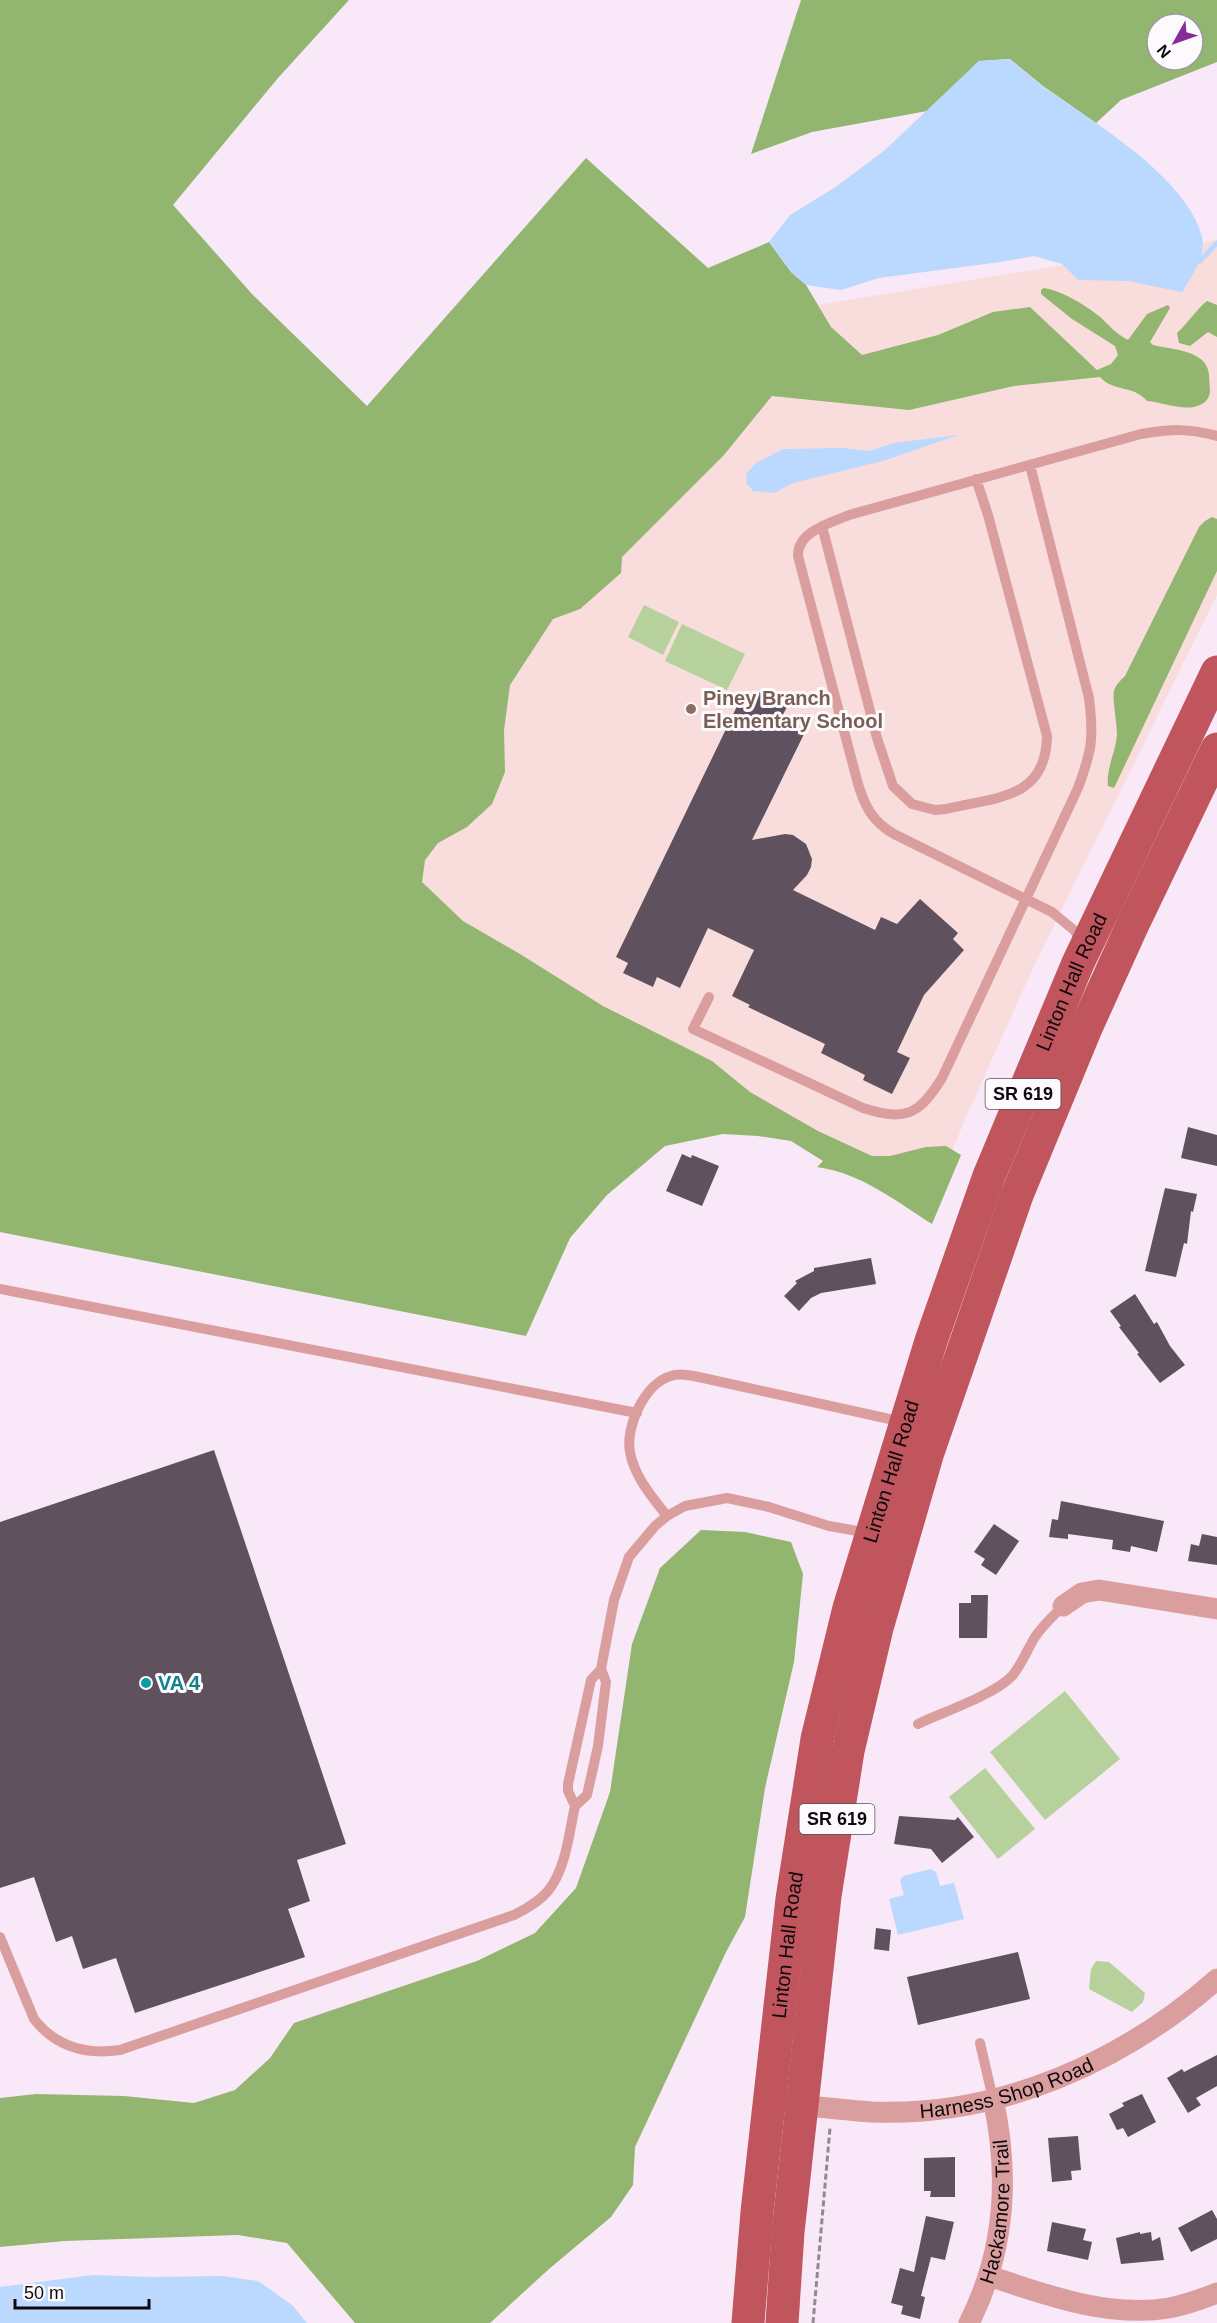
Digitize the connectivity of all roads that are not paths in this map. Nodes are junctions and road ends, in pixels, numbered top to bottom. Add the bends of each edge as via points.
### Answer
1 (1217, 436) edge
2 (1030, 465) junction
3 (976, 479) junction
4 (822, 526) junction
5 (1217, 672) edge
6 (1217, 749) edge
7 (1027, 898) junction
8 (1083, 953) junction
9 (709, 997) dead end
10 (0, 1288) edge
11 (637, 1413) junction
12 (905, 1422) junction
13 (667, 1516) junction
14 (886, 1536) junction
15 (1063, 1606) joint
16 (1217, 1609) edge
17 (601, 1669) junction
18 (918, 1724) dead end
19 (575, 1806) junction
20 (0, 1937) edge
21 (1217, 1978) edge
22 (980, 2043) dead end
23 (993, 2099) junction
24 (770, 2102) junction
25 (803, 2105) junction
26 (989, 2276) junction
27 (1217, 2293) edge
28 (1169, 2316) edge
29 (748, 2323) edge
30 (782, 2323) edge
31 (969, 2323) edge

1 - 2 lane via 1171,429
2 - 3 lane
2 - 7 lane via 1089,698 1093,730 1090,755 1078,788
3 - 4 lane
3 - 4 lane via 1047,736 1039,772 1018,791 935,810 912,804 893,786
4 - 7 lane via 802,542 798,556 863,801 872,817 894,834
5 - 8 main road, Linton Hall Road / SR 619
6 - 14 main road, Linton Hall Road / SR 619 via 1086,1028 1017,1195 932,1441
7 - 8 lane via 1075,931
7 - 9 lane via 942,1078 920,1106 902,1115 863,1108 693,1029
8 - 12 main road, Linton Hall Road / SR 619 via 989,1176
10 - 11 lane
11 - 12 lane via 654,1386 681,1374
11 - 13 lane via 628,1441 630,1454 650,1494
12 - 14 main road, Linton Hall Road / SR 619
13 - 14 lane via 685,1506 727,1498 769,1506 829,1526
13 - 17 lane via 629,1557 614,1600
14 - 24 main road, Linton Hall Road / SR 619 via 833,1666 792,1899
14 - 25 main road, Linton Hall Road / SR 619 via 825,1896
15 - 16 street via 1082,1593 1099,1590
15 - 18 lane via 1046,1622 1010,1678
17 - 19 lane via 606,1682 598,1746 587,1795
17 - 19 lane via 591,1680 568,1784
19 - 20 lane via 557,1877 541,1898 514,1916 120,2050 83,2051 65,2045 39,2025
21 - 23 street, Harness Shop Road via 1192,2001 1113,2053 1071,2074
22 - 23 lane
23 - 25 street, Harness Shop Road via 923,2110 873,2112
23 - 26 street, Hackamore Trail via 1004,2165 999,2239
24 - 25 street, Harness Shop Road
24 - 29 main road, Linton Hall Road / SR 619
25 - 30 main road, Linton Hall Road / SR 619
26 - 28 street via 1095,2306
26 - 31 street, Hackamore Trail
27 - 28 street

